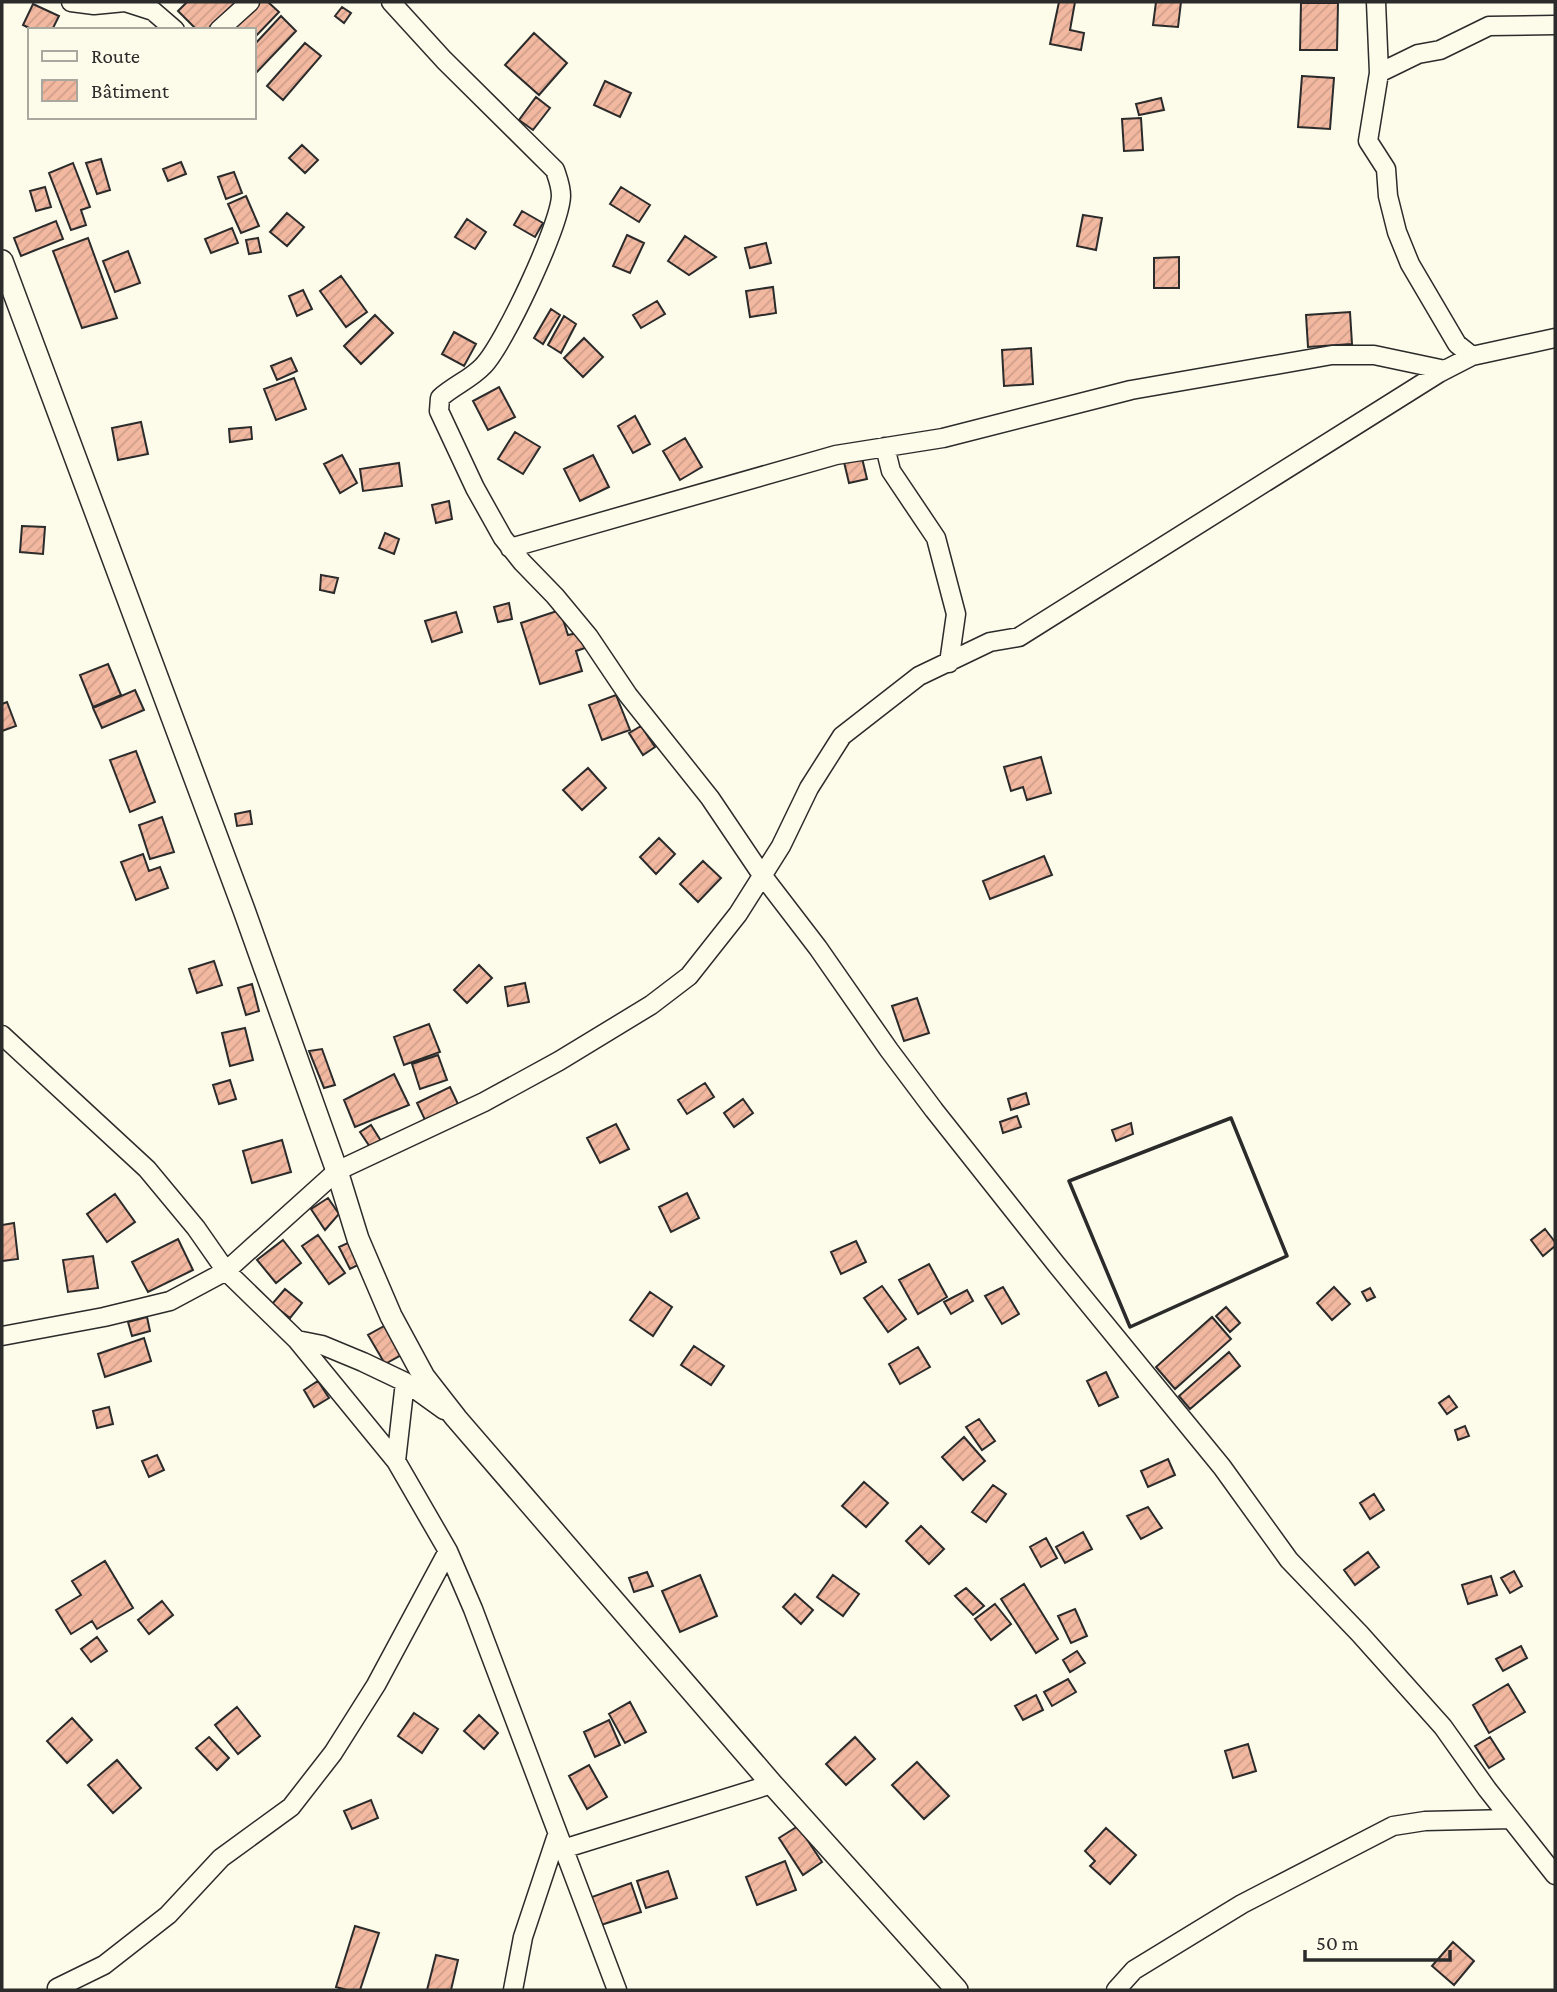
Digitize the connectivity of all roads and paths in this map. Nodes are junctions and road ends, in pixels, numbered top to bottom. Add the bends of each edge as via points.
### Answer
1 (71, 2) edge
2 (250, 2) edge
3 (391, 2) edge
4 (1376, 2) edge
5 (1555, 25) edge
6 (174, 28) edge
7 (221, 28) edge
8 (1379, 73) junction
9 (2, 261) edge
10 (1555, 338) edge
11 (1472, 356) junction
12 (1445, 370) junction
13 (885, 447) junction
14 (510, 548) junction
15 (949, 663) junction
16 (762, 875) junction
17 (2, 1035) edge
18 (337, 1171) junction
19 (226, 1271) junction
20 (2, 1336) edge
21 (297, 1340) junction
22 (405, 1382) junction
23 (456, 1418) junction
24 (396, 1461) junction
25 (448, 1551) junction
26 (772, 1784) junction
27 (1511, 1819) junction
28 (560, 1842) junction
29 (1555, 1875) edge
30 (57, 1988) dead end
31 (513, 1990) edge
32 (617, 1990) edge
33 (957, 1990) edge
34 (1116, 1990) edge

1 - 6 street via 125,2 153,11
2 - 7 street
3 - 14 street via 555,170 560,184 561,199 542,254 505,333 483,367 440,398 439,411
4 - 8 street
5 - 8 street via 1489,26
8 - 11 street via 1368,141 1386,170 1397,232 1428,298 1457,344
9 - 18 street
10 - 11 street
11 - 12 street
12 - 13 street via 1374,355 1332,355 1131,390 943,438
12 - 15 street via 1020,638 990,642
13 - 14 street via 836,455
13 - 15 street via 891,471 936,538 956,614
14 - 16 street via 589,637
15 - 16 street via 919,676 842,736
16 - 18 street via 689,976 650,1005 484,1102
16 - 27 street via 934,1110 1222,1467 1289,1560 1443,1727
17 - 19 street via 147,1169
18 - 19 street
18 - 23 street via 358,1239 391,1316 424,1377
19 - 20 street via 170,1301
19 - 21 street
21 - 22 street via 322,1345
21 - 24 street
22 - 23 street
22 - 24 street
23 - 26 street
24 - 25 street
25 - 28 street
25 - 30 street via 376,1685 334,1753 291,1807 221,1858 168,1915 115,1957
26 - 28 street
26 - 33 street
27 - 29 street
27 - 34 street via 1393,1826 1242,1904 1134,1970
28 - 31 street via 523,1937
28 - 32 street

